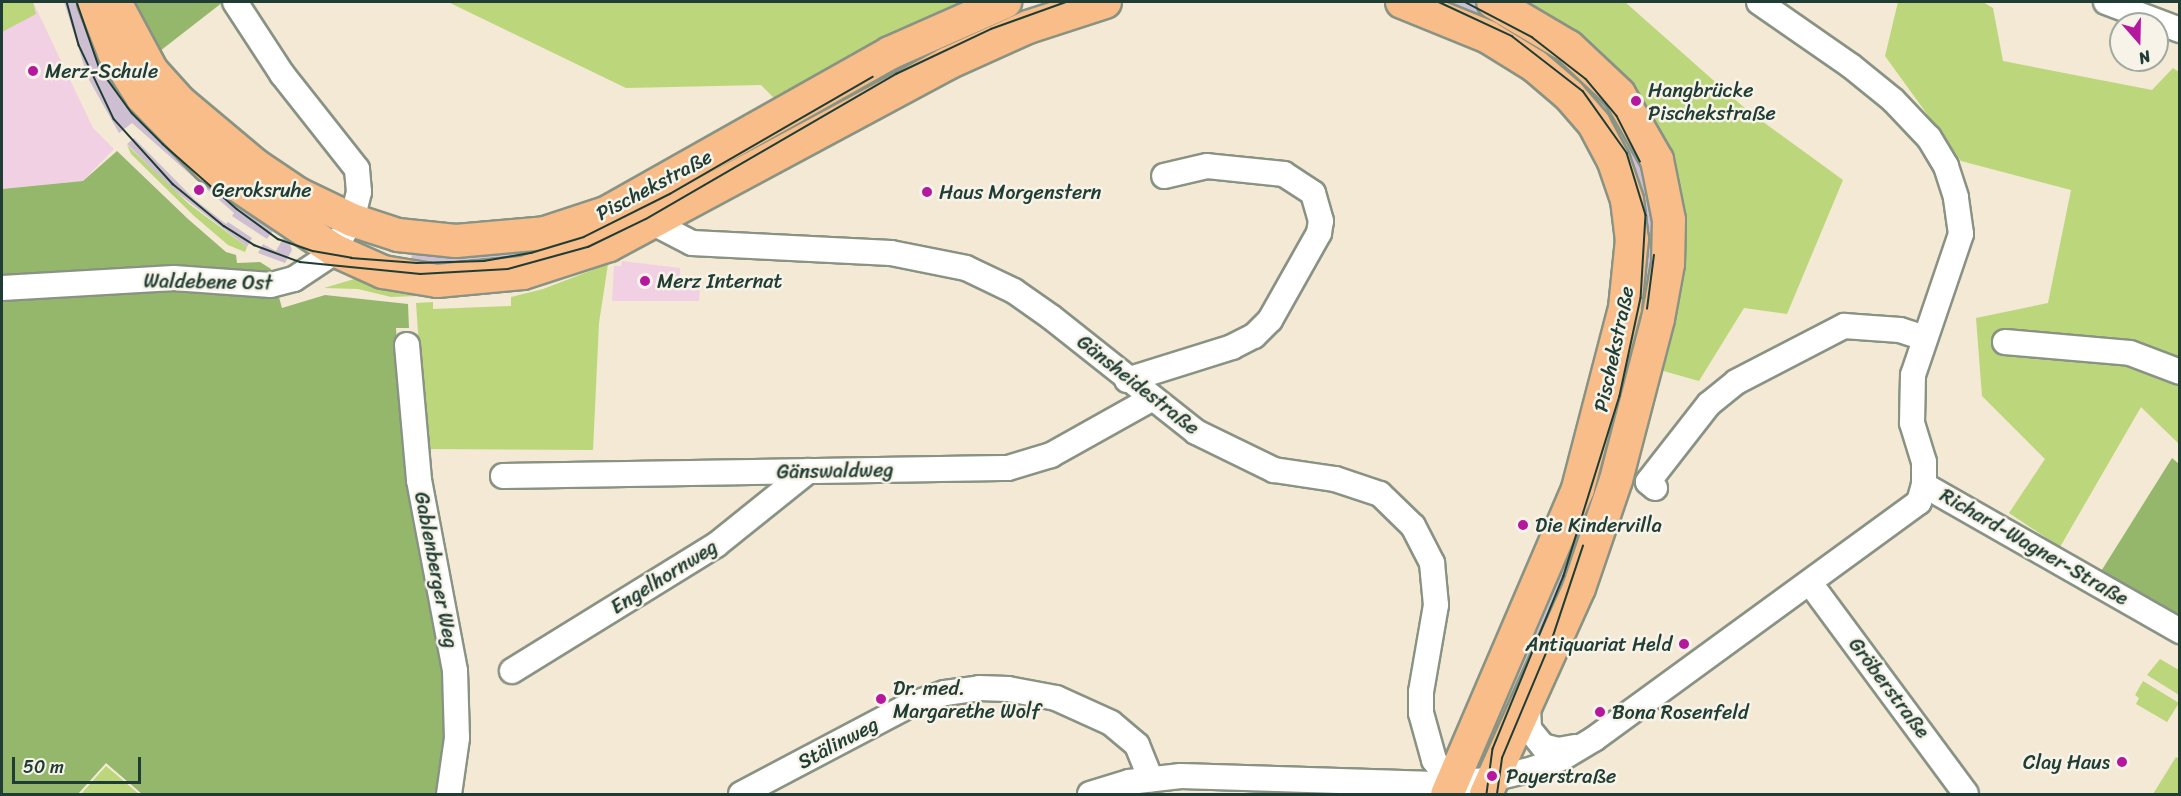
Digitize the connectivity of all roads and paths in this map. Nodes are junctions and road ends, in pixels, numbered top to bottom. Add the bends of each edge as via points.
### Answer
1 (94, 2) edge
2 (115, 2) edge
3 (235, 2) edge
4 (1005, 2) edge
5 (1105, 2) edge
6 (1402, 2) edge
7 (1493, 2) edge
8 (1759, 2) edge
9 (2106, 2) edge
10 (2180, 30) edge
11 (1164, 176) dead end
12 (620, 206) junction
13 (352, 220) junction
14 (652, 223) junction
15 (334, 249) junction
16 (2, 288) edge
17 (1924, 338) junction
18 (2005, 342) dead end
19 (407, 345) dead end
20 (2180, 372) edge
21 (1127, 380) junction
22 (1150, 399) junction
23 (808, 471) junction
24 (503, 476) dead end
25 (1924, 485) junction
26 (1655, 488) dead end
27 (1810, 583) junction
28 (2180, 631) edge
29 (512, 671) dead end
30 (1528, 709) junction
31 (1593, 739) junction
32 (1445, 776) edge
33 (1151, 779) junction
34 (1406, 780) junction
35 (1491, 789) edge
36 (449, 795) edge
37 (741, 795) edge
38 (1090, 795) edge
39 (1966, 795) edge

1 - 15 main road, Pischekstraße via 127,75 182,142 242,191
2 - 13 main road, Pischekstraße via 152,71 180,102 255,165 298,194
3 - 13 street via 282,74 357,169 359,192
4 - 12 main road, Pischekstraße via 891,53
5 - 14 main road, Pischekstraße via 1028,27 946,64
6 - 32 main road, Pischekstraße via 1488,36 1535,66 1569,95 1594,124 1613,159 1630,217 1631,260 1625,308 1596,429 1551,558 1480,719
7 - 30 main road, Pischekstraße via 1569,47 1619,94 1657,160 1669,220 1668,264 1658,319 1623,457 1578,588
8 - 17 street, Richard-Wagner-Straße via 1893,100 1929,138 1946,166 1956,197 1961,234
9 - 10 street
11 - 21 street via 1214,165 1284,174 1313,193 1320,227 1316,242 1270,320 1254,336 1232,347
12 - 13 main road, Pischekstraße via 545,233 484,240 398,236
12 - 14 street, Gänsheidestraße
13 - 15 street, Waldebene Ost
14 - 15 main road, Pischekstraße via 565,261 478,279 437,281 398,276
14 - 21 street, Gänsheidestraße via 699,244 891,253 966,268 1014,291
15 - 16 street, Waldebene Ost via 310,270 271,285 185,278
17 - 25 street, Richard-Wagner-Straße via 1910,399 1912,423 1924,462
17 - 26 street via 1900,330 1844,326 1737,382 1709,404 1648,482
18 - 20 street via 2130,353
19 - 36 street, Gablenberger Weg via 419,480 455,671 457,738
21 - 22 street, Gänsheidestraße
22 - 23 street, Gänswaldweg via 1029,464 987,470
22 - 32 street, Gänsheidestraße via 1196,432 1274,470 1335,479 1380,494 1413,525 1432,563 1436,605 1420,698
23 - 24 street, Gänswaldweg
23 - 29 street, Engelhornweg via 716,545
25 - 27 street via 1919,502 1909,512
25 - 28 street, Richard-Wagner-Straße
27 - 31 street
27 - 39 street, Gröberstraße
30 - 31 street via 1529,729 1546,748 1564,750
30 - 35 main road, Pischekstraße
31 - 35 street
32 - 34 street
32 - 34 street via 1428,763
32 - 35 street
33 - 34 street via 1220,776
33 - 37 street, Stälinweg via 1137,745 1111,723 1056,699 994,688 945,693 910,705
33 - 38 street

